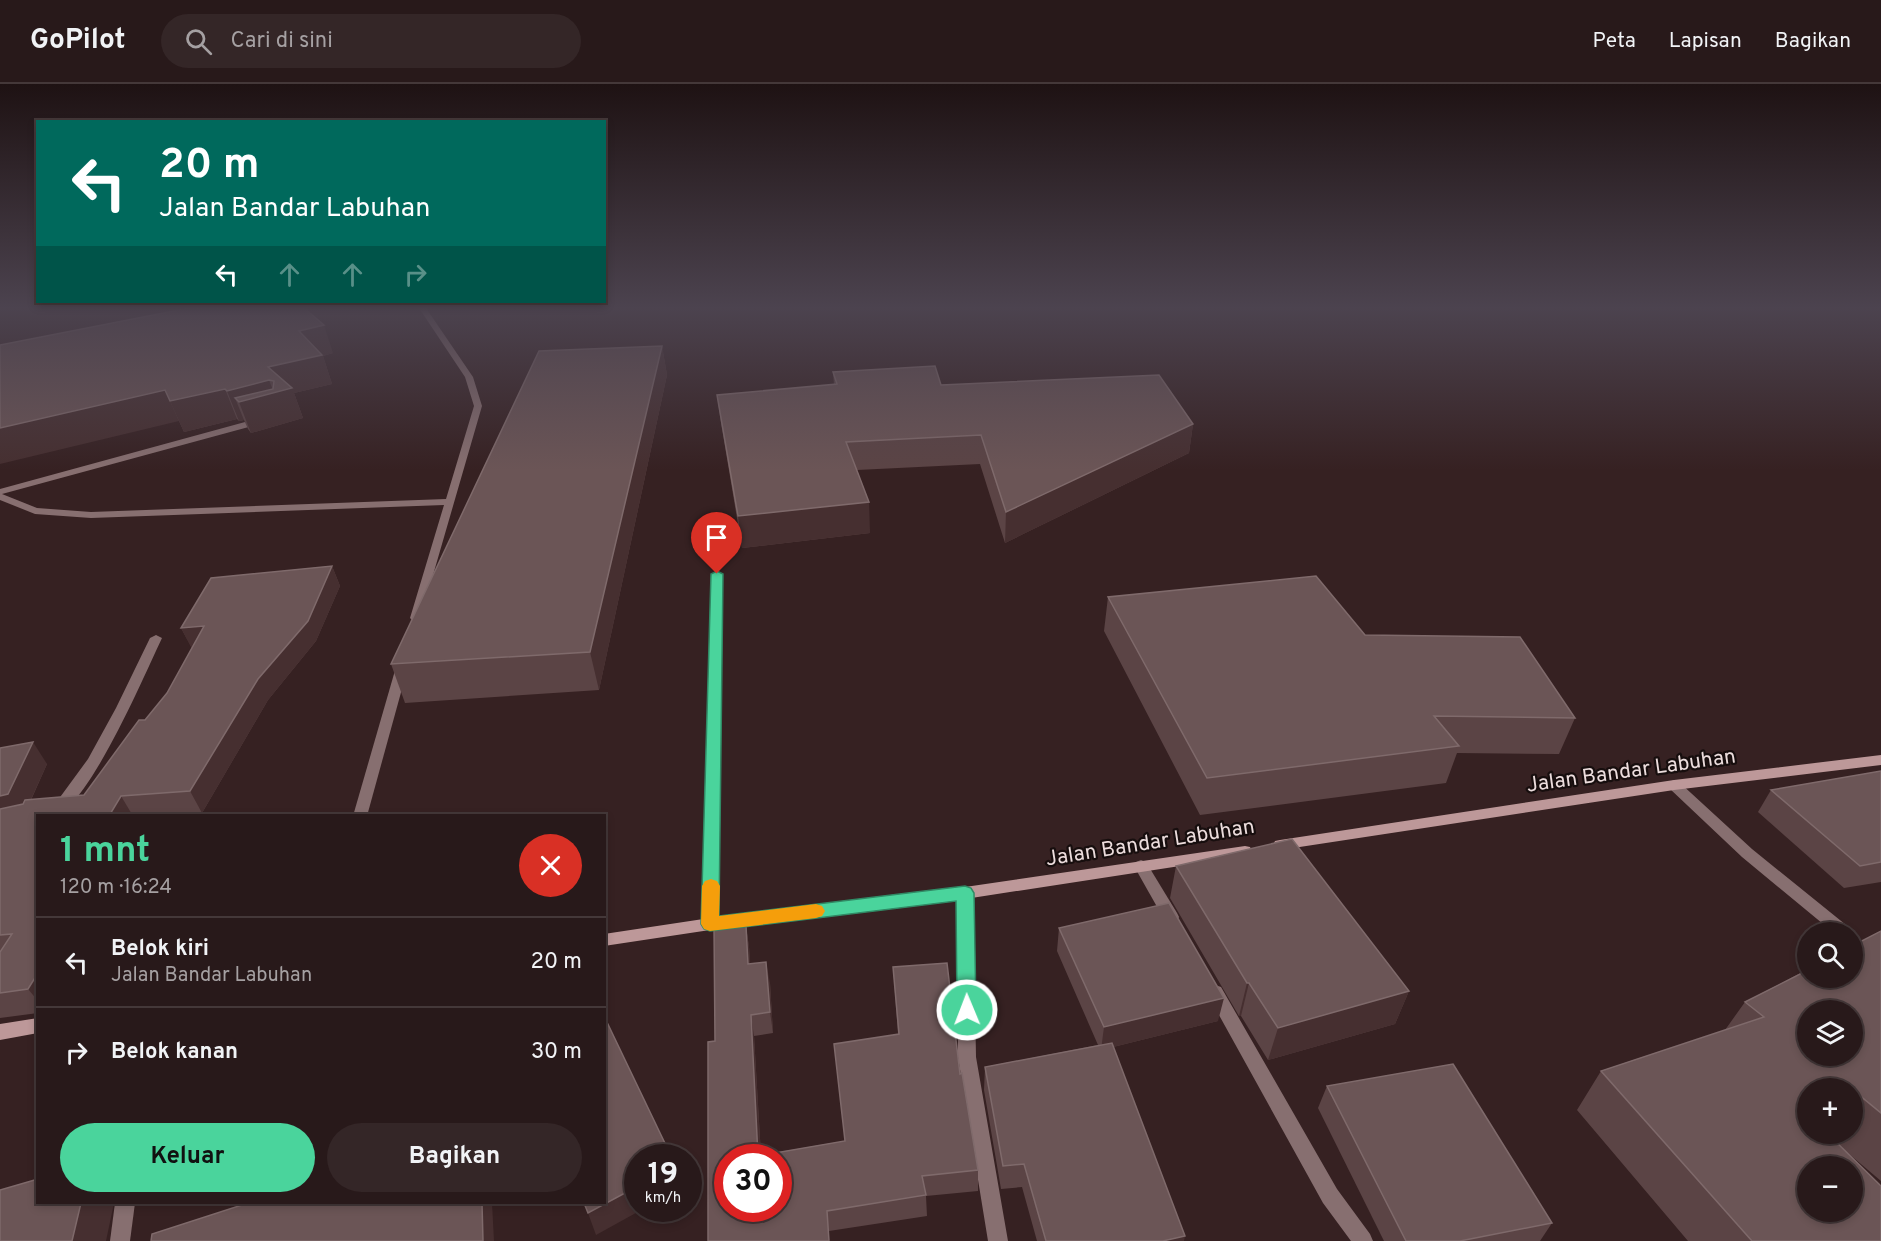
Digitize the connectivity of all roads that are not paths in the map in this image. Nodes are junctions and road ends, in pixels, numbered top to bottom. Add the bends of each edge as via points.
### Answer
1 (459, 362) edge
2 (270, 418) edge
3 (0, 492) edge
4 (0, 497) edge
5 (449, 502) junction
6 (717, 574) dead end
7 (414, 625) edge
8 (156, 638) dead end
9 (404, 659) edge
10 (1881, 760) edge
11 (1674, 785) junction
12 (50, 814) edge
13 (361, 814) edge
14 (1141, 866) junction
15 (965, 893) junction
16 (1832, 922) edge
17 (710, 924) junction
18 (1177, 927) edge
19 (606, 940) edge
20 (1206, 978) edge
21 (36, 1025) edge
22 (0, 1032) edge
23 (125, 1204) edge
24 (120, 1241) edge
25 (998, 1241) edge
26 (1363, 1241) edge

1 - 5 street via 469,377 478,406
2 - 3 street
4 - 5 street via 35,511 91,515
5 - 7 street
6 - 17 street
8 - 12 street via 75,791
9 - 13 street
10 - 11 main road, Jalan Bandar Labuhan
11 - 14 main road, Jalan Bandar Labuhan
11 - 16 street via 1747,853
14 - 15 main road, Jalan Bandar Labuhan
14 - 18 street
15 - 17 main road, Jalan Bandar Labuhan
15 - 25 street via 967,1057
17 - 19 main road, Jalan Bandar Labuhan
20 - 26 street via 1330,1196
21 - 22 main road
23 - 24 street

